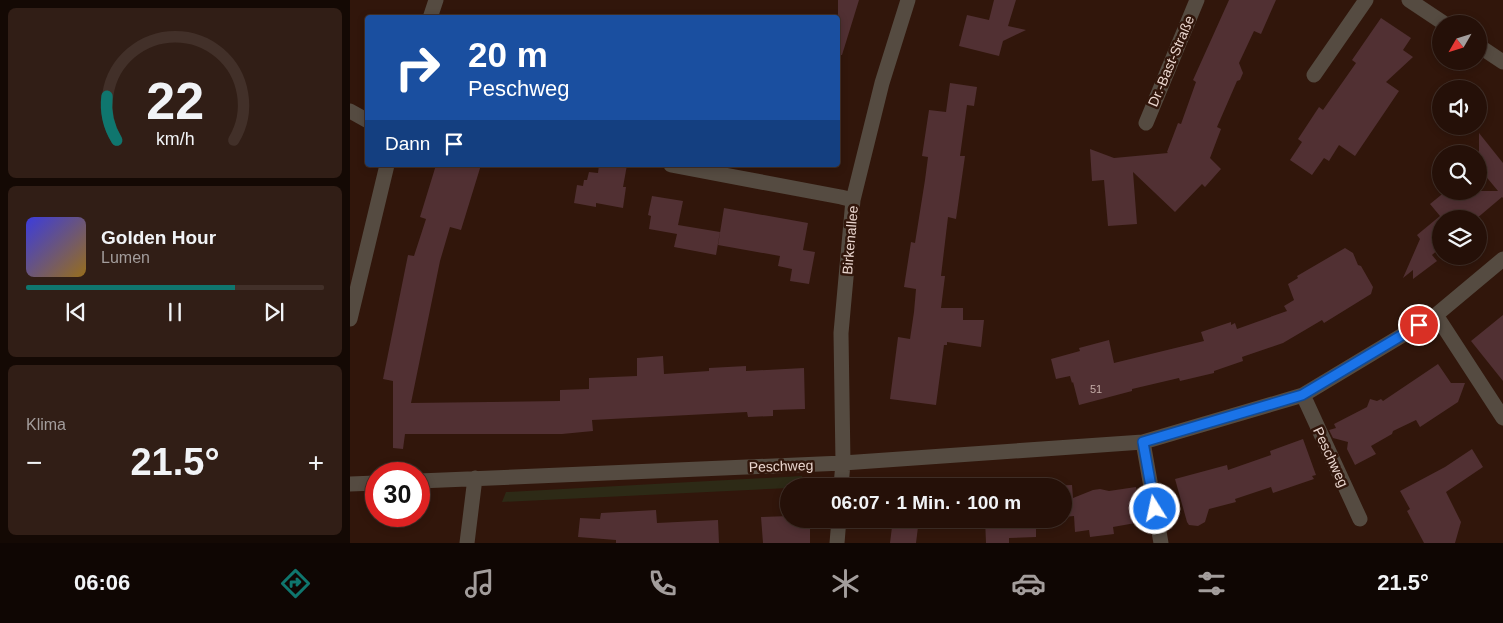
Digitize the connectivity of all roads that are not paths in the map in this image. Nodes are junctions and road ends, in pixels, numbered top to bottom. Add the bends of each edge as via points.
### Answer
1 (436, 0) edge
2 (908, 0) edge
3 (1197, 0) edge
4 (1366, 0) edge
5 (1408, 0) edge
6 (431, 15) edge
7 (1432, 16) edge
8 (1488, 52) edge
9 (1503, 62) edge
10 (1314, 75) dead end
11 (350, 111) edge
12 (365, 119) edge
13 (1146, 123) dead end
14 (387, 167) edge
15 (682, 167) edge
16 (854, 200) junction
17 (1503, 259) edge
18 (1436, 315) junction
19 (350, 319) edge
20 (1302, 395) junction
21 (1503, 418) edge
22 (1143, 442) junction
23 (843, 463) junction
24 (475, 478) junction
25 (842, 478) edge
26 (430, 480) edge
27 (365, 483) edge
28 (350, 484) edge
29 (1360, 519) dead end
30 (838, 528) edge
31 (467, 543) edge
32 (837, 543) edge
33 (1161, 543) edge

1 - 6 street
2 - 16 street, Birkenallee via 882,84
3 - 13 street, Dr.-Bast-Straße
4 - 10 street
5 - 7 street
8 - 9 street
11 - 12 street
14 - 19 street
15 - 16 street
16 - 23 street, Birkenallee via 841,333
17 - 18 street, Peschweg
18 - 20 street, Peschweg
18 - 21 street
20 - 22 street, Peschweg
20 - 29 street, Peschweg
22 - 23 street, Peschweg
22 - 33 street
23 - 24 street, Peschweg
23 - 25 street, Birkenallee
24 - 26 street, Peschweg
24 - 31 street
27 - 28 street
30 - 32 street

